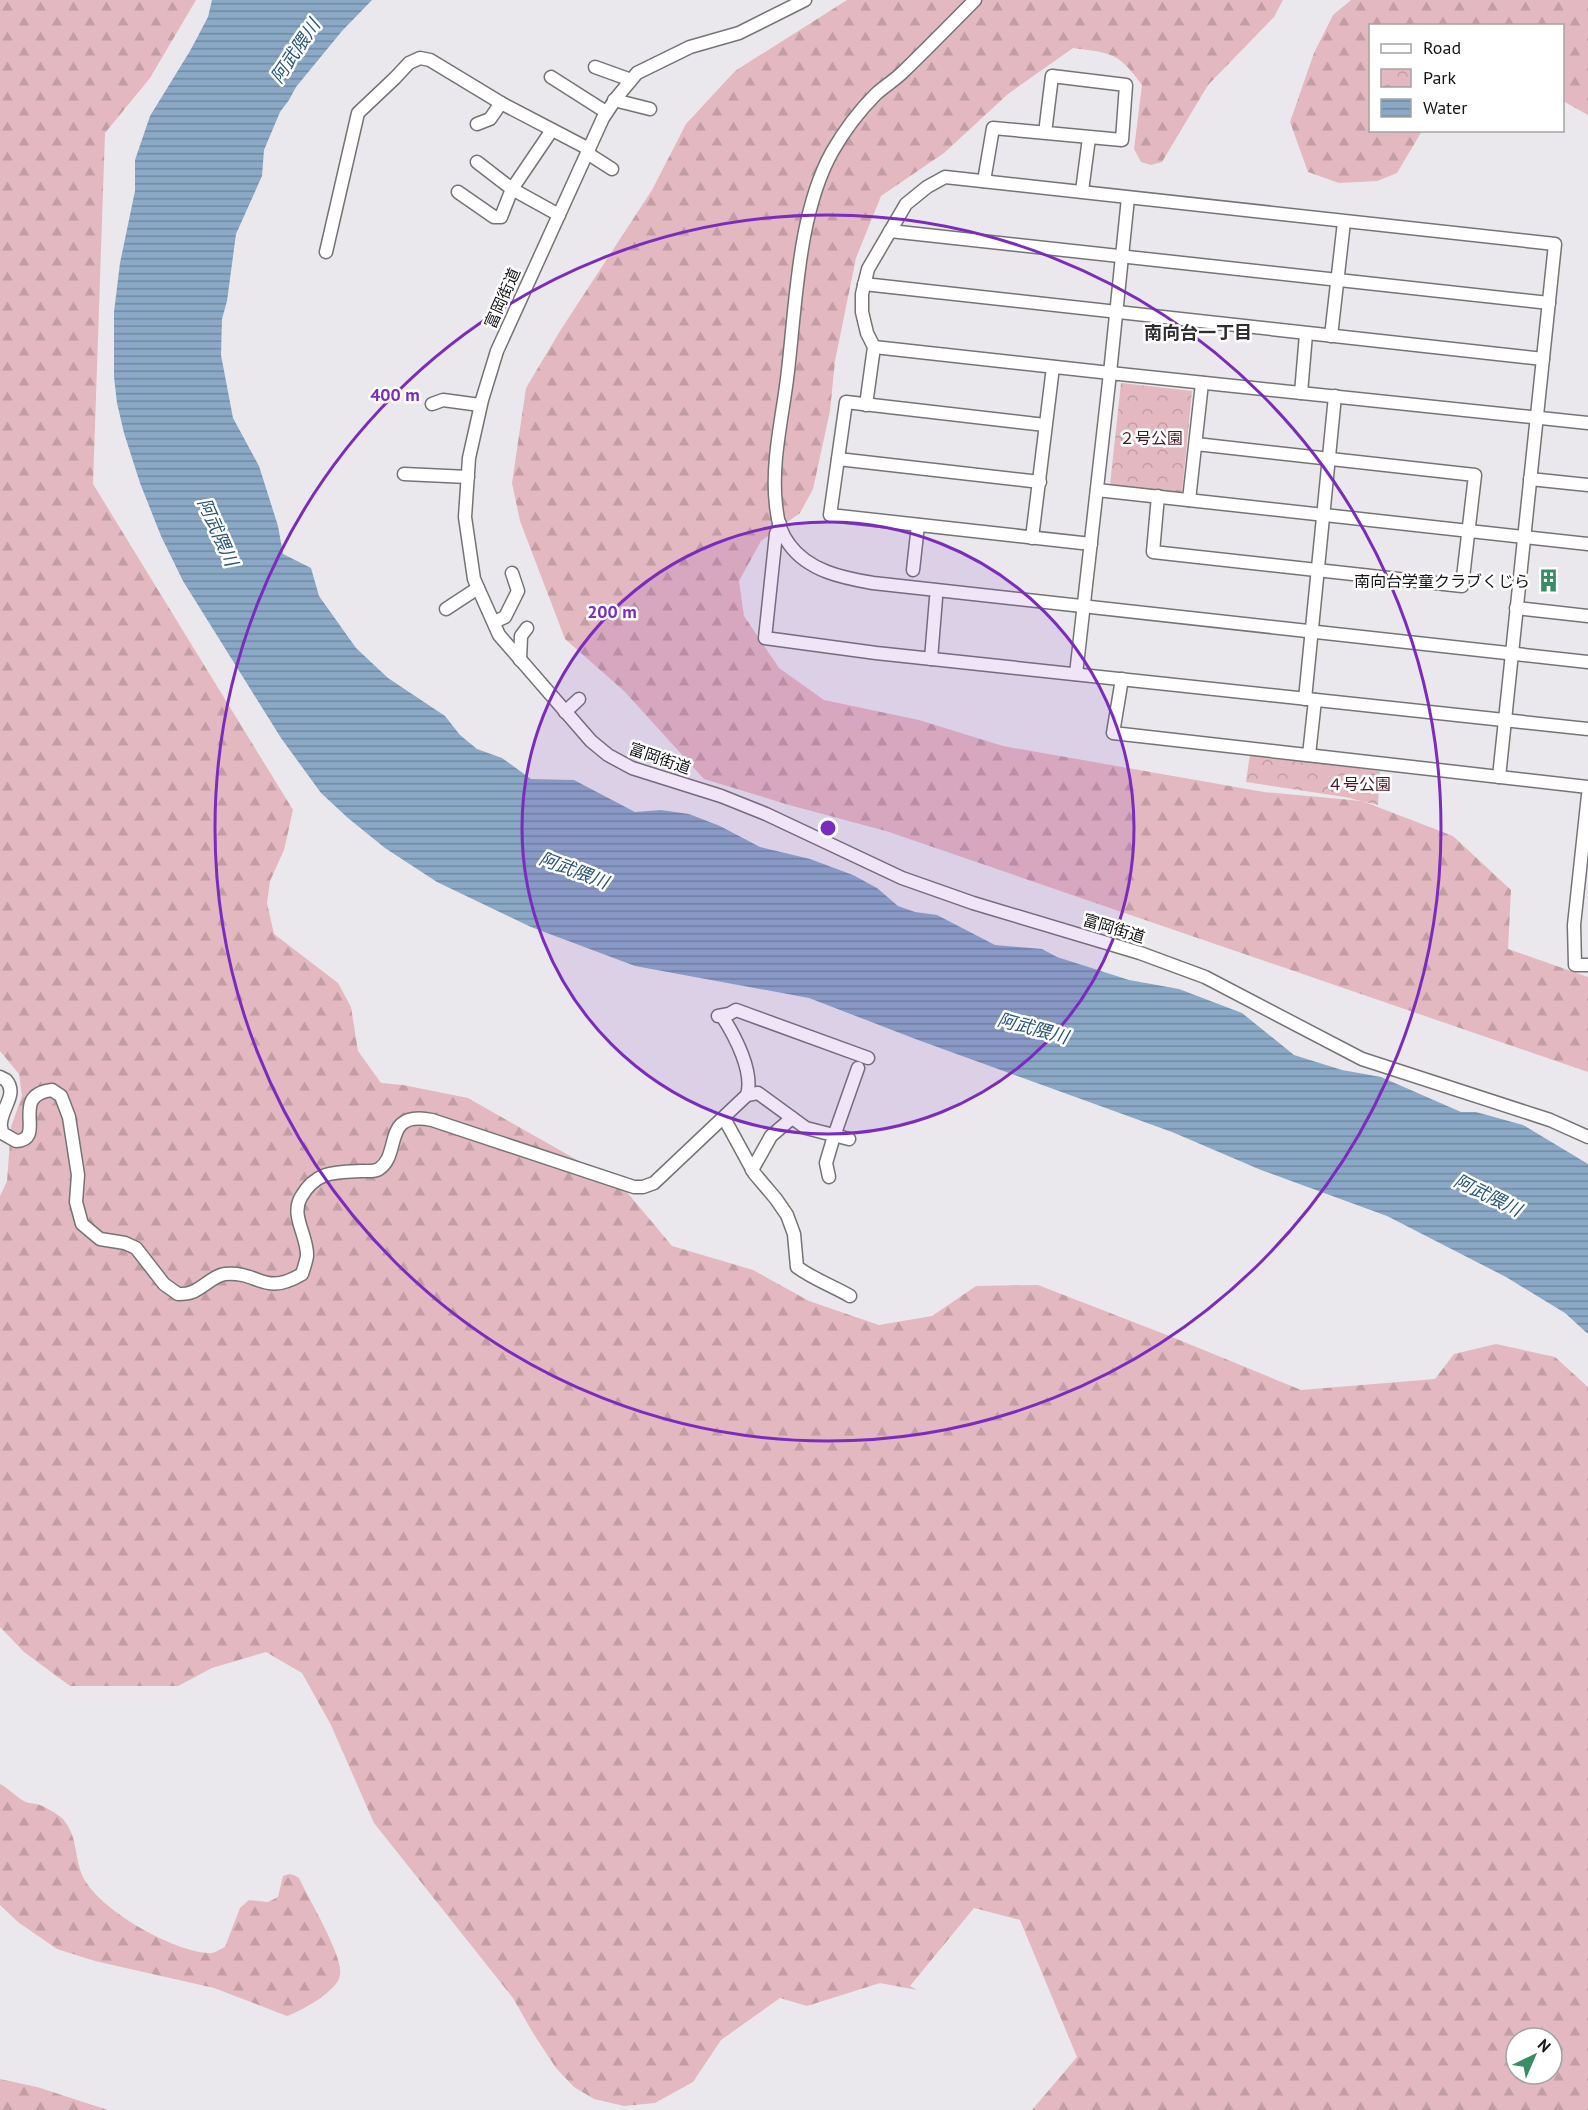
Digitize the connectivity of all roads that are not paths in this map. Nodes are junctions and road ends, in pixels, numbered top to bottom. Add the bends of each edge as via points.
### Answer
1 (805, 0) edge
2 (975, 0) edge
3 (595, 67) dead end
4 (551, 77) dead end
5 (631, 80) junction
6 (614, 100) junction
7 (501, 103) junction
8 (650, 109) dead end
9 (606, 112) junction
10 (477, 124) dead end
11 (552, 130) junction
12 (1045, 134) junction
13 (1089, 138) junction
14 (588, 151) junction
15 (477, 162) dead end
16 (612, 168) dead end
17 (984, 181) junction
18 (512, 189) junction
19 (1082, 191) junction
20 (458, 192) dead end
21 (1128, 198) junction
22 (559, 215) junction
23 (1344, 222) junction
24 (890, 231) junction
25 (326, 252) dead end
26 (1122, 256) junction
27 (1337, 280) junction
28 (864, 284) junction
29 (1549, 303) junction
30 (1116, 313) junction
31 (1306, 334) junction
32 (1331, 336) junction
33 (874, 347) junction
34 (1543, 359) junction
35 (1053, 367) junction
36 (1110, 373) junction
37 (1202, 383) junction
38 (1300, 393) junction
39 (1335, 396) junction
40 (432, 404) dead end
41 (480, 405) junction
42 (866, 405) junction
43 (1537, 417) junction
44 (1588, 423) edge
45 (1045, 425) junction
46 (1196, 444) junction
47 (838, 459) junction
48 (1329, 459) junction
49 (404, 474) dead end
50 (468, 477) junction
51 (1530, 479) junction
52 (1040, 482) junction
53 (1588, 485) edge
54 (1097, 490) junction
55 (1158, 496) junction
56 (1190, 500) junction
57 (1323, 514) junction
58 (780, 524) junction
59 (918, 525) junction
60 (1469, 531) junction
61 (1032, 537) junction
62 (1524, 537) junction
63 (1091, 544) junction
64 (1588, 544) edge
65 (913, 570) dead end
66 (1317, 570) junction
67 (512, 573) dead end
68 (478, 588) junction
69 (936, 598) dead end
70 (1084, 608) junction
71 (1516, 608) junction
72 (446, 609) dead end
73 (1588, 616) edge
74 (494, 622) junction
75 (527, 628) dead end
76 (1311, 632) junction
77 (1511, 655) junction
78 (931, 659) junction
79 (520, 660) junction
80 (1588, 662) edge
81 (1076, 675) junction
82 (1122, 679) junction
83 (579, 699) dead end
84 (1310, 700) junction
85 (565, 712) junction
86 (1504, 720) junction
87 (1588, 729) edge
88 (1309, 755) junction
89 (1499, 777) junction
90 (1588, 787) edge
91 (1588, 795) edge
92 (1588, 965) edge
93 (868, 1058) dead end
94 (858, 1068) dead end
95 (0, 1077) edge
96 (747, 1095) junction
97 (724, 1118) junction
98 (792, 1118) junction
99 (834, 1136) junction
100 (1588, 1137) edge
101 (849, 1139) dead end
102 (752, 1170) junction
103 (829, 1177) dead end
104 (850, 1296) dead end

1 - 5 street, 富岡街道 via 739,33 690,47 637,73
2 - 58 street via 864,107 821,173 802,248 778,450 776,504
3 - 5 street
4 - 9 street
5 - 6 street, 富岡街道
6 - 8 street
6 - 9 street, 富岡街道
7 - 10 street via 490,119
7 - 11 street
7 - 25 street via 430,60 420,58 409,63 358,112
9 - 14 street, 富岡街道
11 - 14 street
11 - 18 street
12 - 13 street
12 - 13 street via 1052,76 1126,85 1122,140
12 - 17 street via 993,128
13 - 19 street
14 - 16 street
14 - 22 street, 富岡街道
15 - 18 street
17 - 19 street
17 - 24 street via 945,177 906,204
18 - 20 street via 501,217 494,217
18 - 22 street
19 - 21 street
21 - 23 street
21 - 26 street
22 - 41 street, 富岡街道 via 497,351
23 - 27 street
23 - 29 street via 1555,244
24 - 26 street
24 - 28 street via 868,269
26 - 27 street
26 - 30 street
27 - 29 street
27 - 32 street
28 - 30 street
28 - 33 street via 862,312
29 - 34 street
30 - 31 street
30 - 36 street
31 - 32 street
31 - 38 street
32 - 34 street
33 - 35 street
33 - 42 street
34 - 43 street
35 - 36 street
35 - 45 street
36 - 37 street
36 - 54 street
37 - 38 street
37 - 46 street
38 - 39 street
39 - 43 street
39 - 48 street
40 - 41 street via 443,400
41 - 50 street, 富岡街道
42 - 45 street
42 - 47 street via 846,402
43 - 44 street
43 - 51 street
45 - 52 street
46 - 48 street
46 - 56 street
47 - 52 street
47 - 59 street via 830,515
48 - 57 street
48 - 60 street via 1475,475
49 - 50 street
50 - 68 street, 富岡街道 via 465,517
51 - 53 street
51 - 62 street
52 - 61 street
54 - 55 street
54 - 63 street
55 - 56 street
55 - 66 street via 1153,552
56 - 57 street
57 - 60 street
57 - 66 street
58 - 70 street via 788,543 800,557 839,577
58 - 78 street via 765,638
59 - 61 street
59 - 65 street
60 - 62 street
60 - 66 street via 1462,586
61 - 63 street
62 - 64 street
62 - 71 street
63 - 70 street
66 - 76 street
67 - 74 street via 518,591 505,617
68 - 72 street
68 - 74 street, 富岡街道
69 - 78 street
70 - 76 street
70 - 81 street
71 - 73 street
71 - 77 street
74 - 79 street, 富岡街道 via 499,635
75 - 79 street via 521,636
76 - 77 street
76 - 84 street
77 - 80 street
77 - 86 street
78 - 81 street
79 - 85 street, 富岡街道
81 - 82 street
82 - 84 street
82 - 88 street via 1113,733
83 - 85 street
84 - 86 street
84 - 88 street
85 - 100 street, 富岡街道 via 591,741 632,768 766,814 902,878 1205,977 1362,1059 1550,1120
86 - 87 street
86 - 89 street
88 - 89 street
89 - 90 street
91 - 92 street via 1574,925 1575,965
93 - 96 street via 736,1010 720,1016 735,1036 745,1064 750,1087
94 - 99 street
95 - 97 street via 11,1089 1,1122 2,1133 16,1141 28,1134 34,1095 52,1090 61,1096 76,1153 76,1202 82,1224 100,1239 136,1248 164,1284 178,1294 192,1292 223,1274 242,1275 271,1285 287,1283 302,1274 307,1255 297,1213 300,1199 321,1177 337,1171 376,1170 387,1162 395,1131 420,1117 634,1187 654,1183
96 - 97 street
96 - 98 street via 758,1093
97 - 102 street
98 - 99 street via 806,1128
98 - 102 street via 771,1136
99 - 101 street
99 - 103 street via 826,1163
102 - 104 street via 787,1215 794,1234 797,1267

